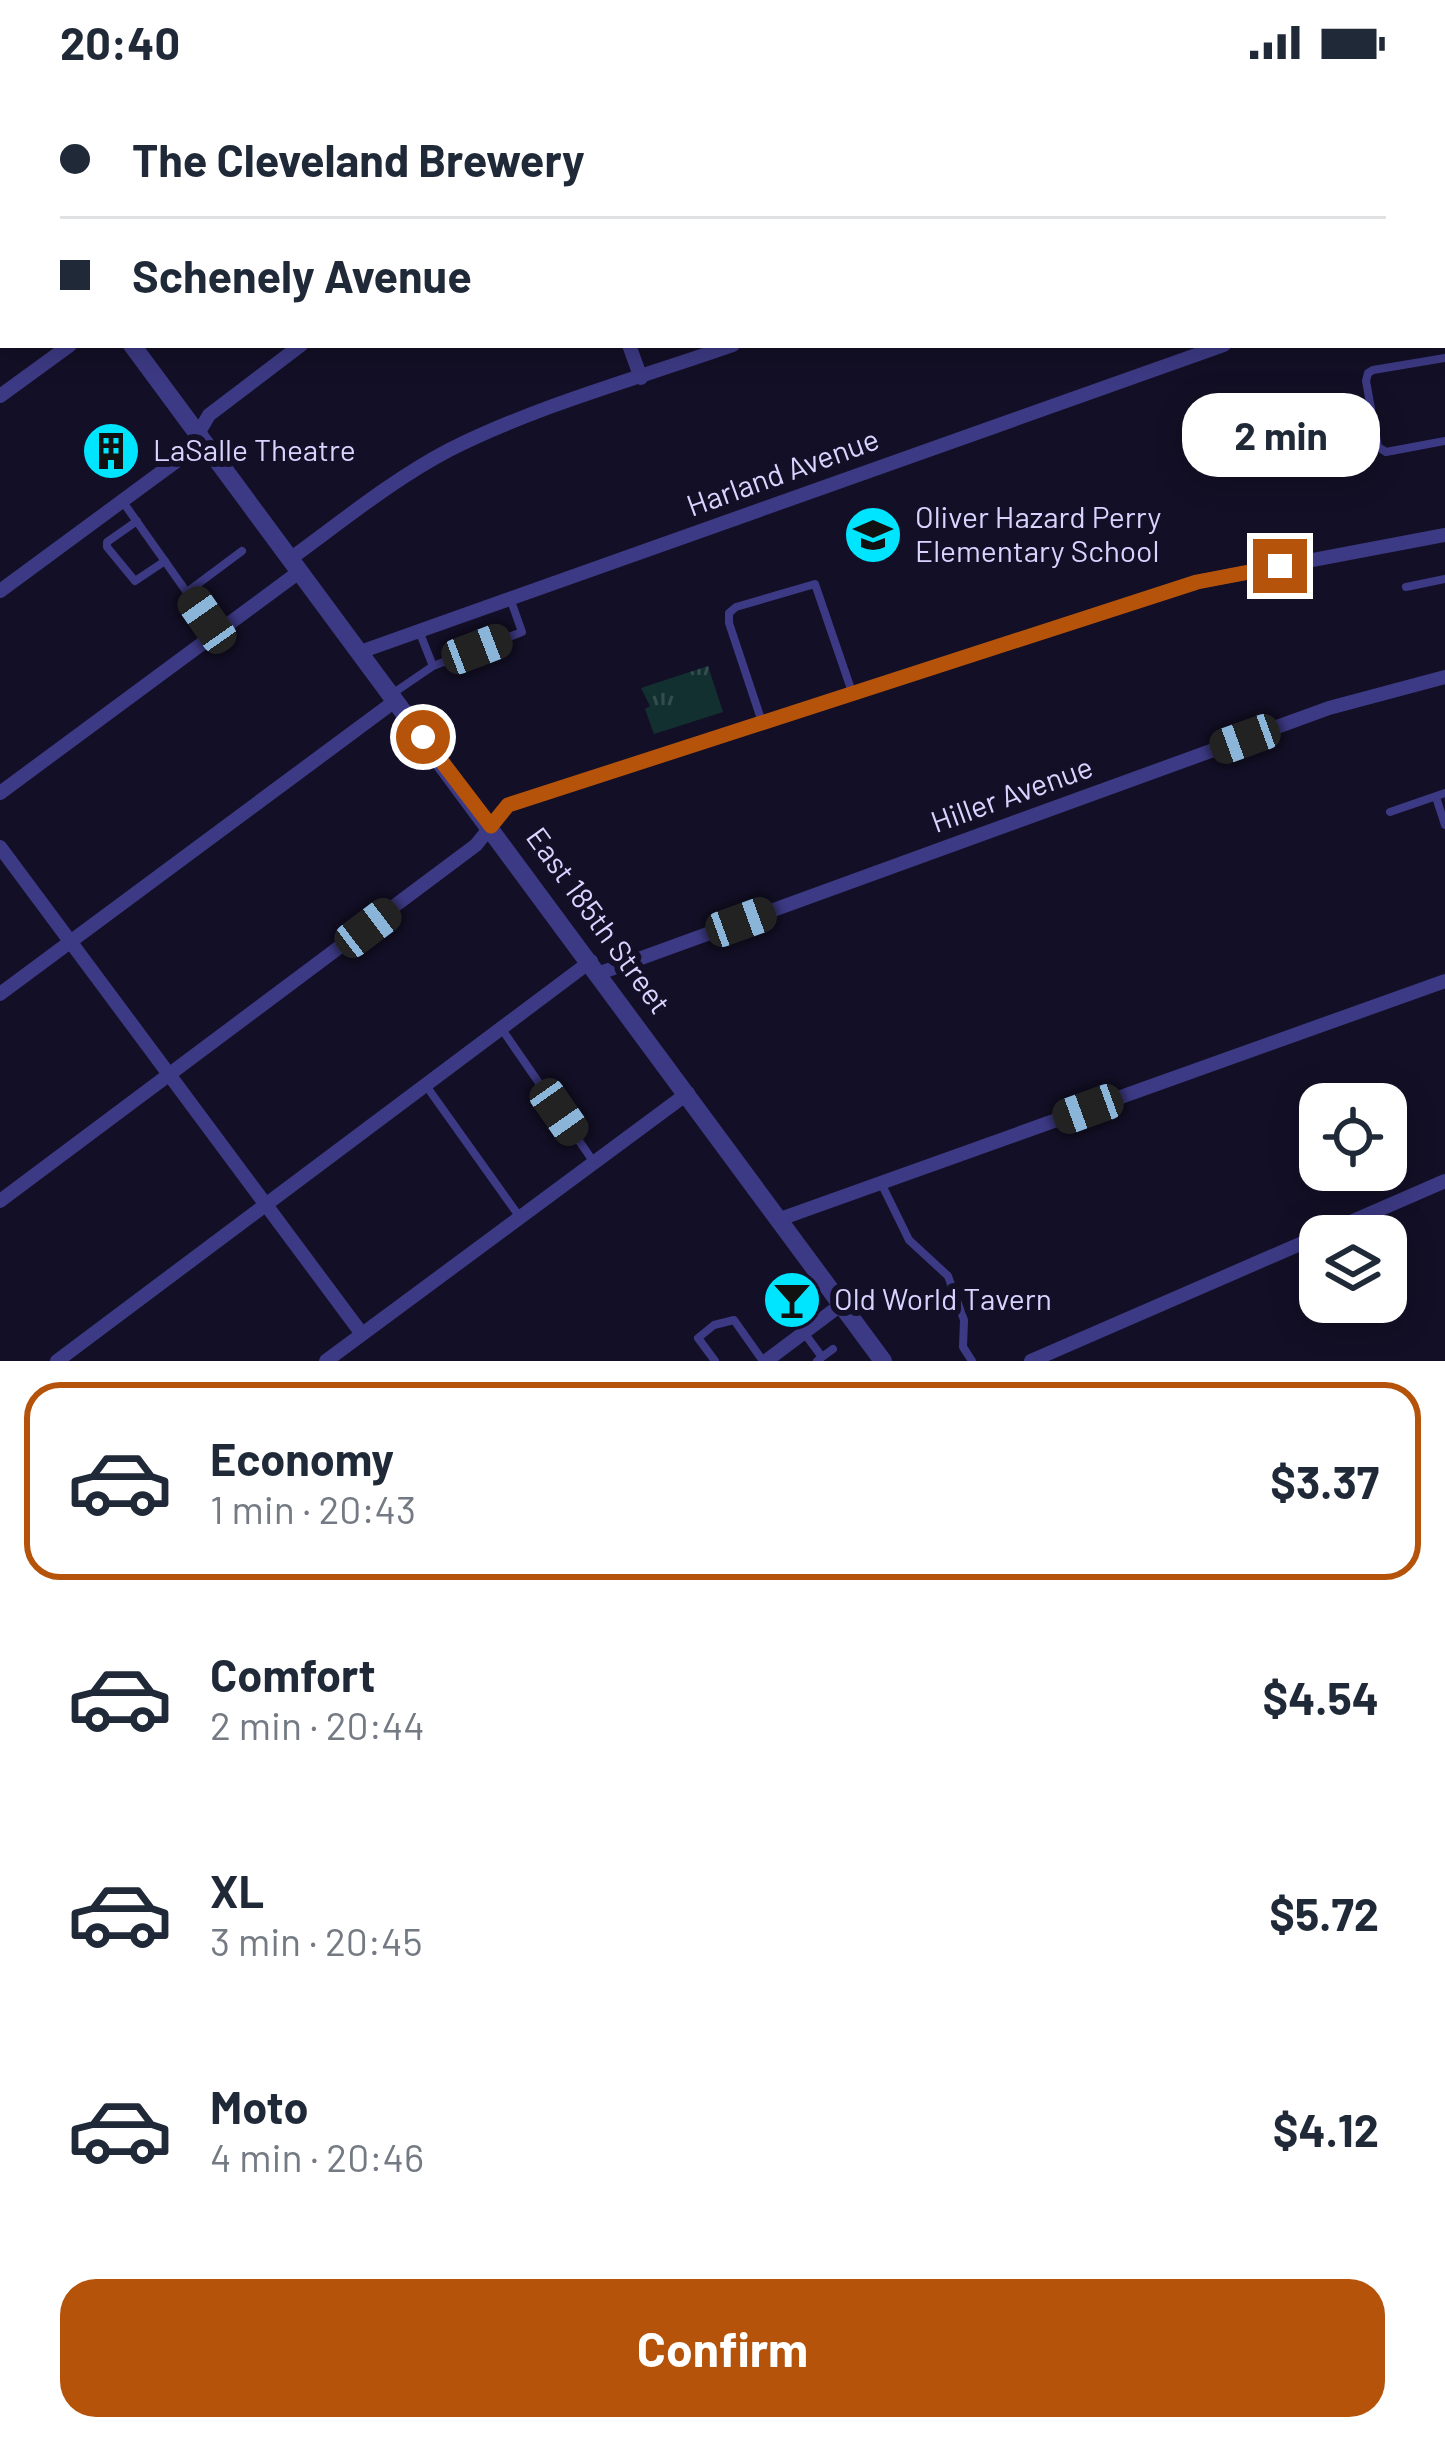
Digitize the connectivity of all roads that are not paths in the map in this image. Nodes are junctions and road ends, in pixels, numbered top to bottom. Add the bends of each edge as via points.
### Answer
1 (66, 348) edge
2 (134, 348) edge
3 (297, 348) edge
4 (630, 348) edge
5 (725, 348) edge
6 (1216, 348) edge
7 (1445, 358) edge
8 (641, 378) junction
9 (0, 396) edge
10 (197, 434) junction
11 (1445, 441) edge
12 (123, 501) junction
13 (137, 521) junction
14 (1445, 535) edge
15 (242, 551) dead end
16 (164, 561) junction
17 (294, 566) junction
18 (1445, 579) edge
19 (1406, 587) dead end
20 (0, 591) edge
21 (187, 592) junction
22 (511, 598) junction
23 (419, 631) junction
24 (216, 633) junction
25 (359, 652) junction
26 (433, 666) junction
27 (1445, 677) edge
28 (853, 694) junction
29 (393, 698) junction
30 (762, 722) junction
31 (0, 793) edge
32 (1441, 795) edge
33 (1390, 812) dead end
34 (1445, 825) edge
35 (491, 826) junction
36 (0, 847) edge
37 (71, 941) junction
38 (595, 967) junction
39 (1445, 982) edge
40 (0, 994) edge
41 (501, 1028) junction
42 (169, 1075) junction
43 (426, 1085) junction
44 (688, 1094) junction
45 (594, 1163) junction
46 (1445, 1181) edge
47 (881, 1183) junction
48 (0, 1201) edge
49 (266, 1204) junction
50 (520, 1217) junction
51 (780, 1220) junction
52 (842, 1304) junction
53 (804, 1333) junction
54 (362, 1334) junction
55 (833, 1349) dead end
56 (819, 1359) edge
57 (57, 1361) edge
58 (326, 1361) edge
59 (715, 1361) edge
60 (765, 1361) edge
61 (884, 1361) edge
62 (972, 1361) edge
63 (1031, 1361) edge

1 - 9 street
2 - 10 street, East 185th Street
3 - 10 street via 209,415
4 - 8 street
5 - 8 street
6 - 22 street, Harland Avenue
7 - 11 lane via 1373,370 1366,381 1378,447
8 - 17 street via 450,450 395,482
10 - 12 street via 186,454
10 - 17 street, East 185th Street
12 - 13 lane
12 - 20 street
13 - 16 lane
13 - 16 lane via 107,547 135,581
14 - 28 street via 1197,582
15 - 21 lane
16 - 21 lane
17 - 24 street
17 - 25 street, East 185th Street
18 - 19 lane
21 - 24 lane
22 - 23 street, Harland Avenue
22 - 26 lane via 522,632
23 - 25 street, Harland Avenue
23 - 26 lane
24 - 31 street
25 - 29 street, East 185th Street
26 - 29 lane
27 - 38 street, Hiller Avenue via 1329,708
28 - 30 street
28 - 30 lane via 810,584 729,613
29 - 35 street, East 185th Street
29 - 37 street
30 - 35 street via 508,805
32 - 33 lane
32 - 34 lane
35 - 38 street, East 185th Street
35 - 42 street via 439,874
36 - 37 street
37 - 40 street
37 - 42 street
38 - 41 street, Hiller Avenue
38 - 44 street, East 185th Street
39 - 47 street
41 - 43 street, Hiller Avenue
41 - 45 lane
42 - 48 street
42 - 49 street
43 - 49 street, Hiller Avenue
43 - 50 lane
44 - 45 street
44 - 51 street, East 185th Street
45 - 50 street
46 - 63 street
47 - 51 street
47 - 62 lane via 909,1240 948,1276
49 - 54 street
49 - 57 street, Hiller Avenue
50 - 54 street
51 - 52 street, East 185th Street
52 - 53 street
52 - 61 street, East 185th Street
53 - 56 lane
53 - 60 street
54 - 58 street
55 - 56 lane
59 - 60 lane via 698,1338 734,1320

